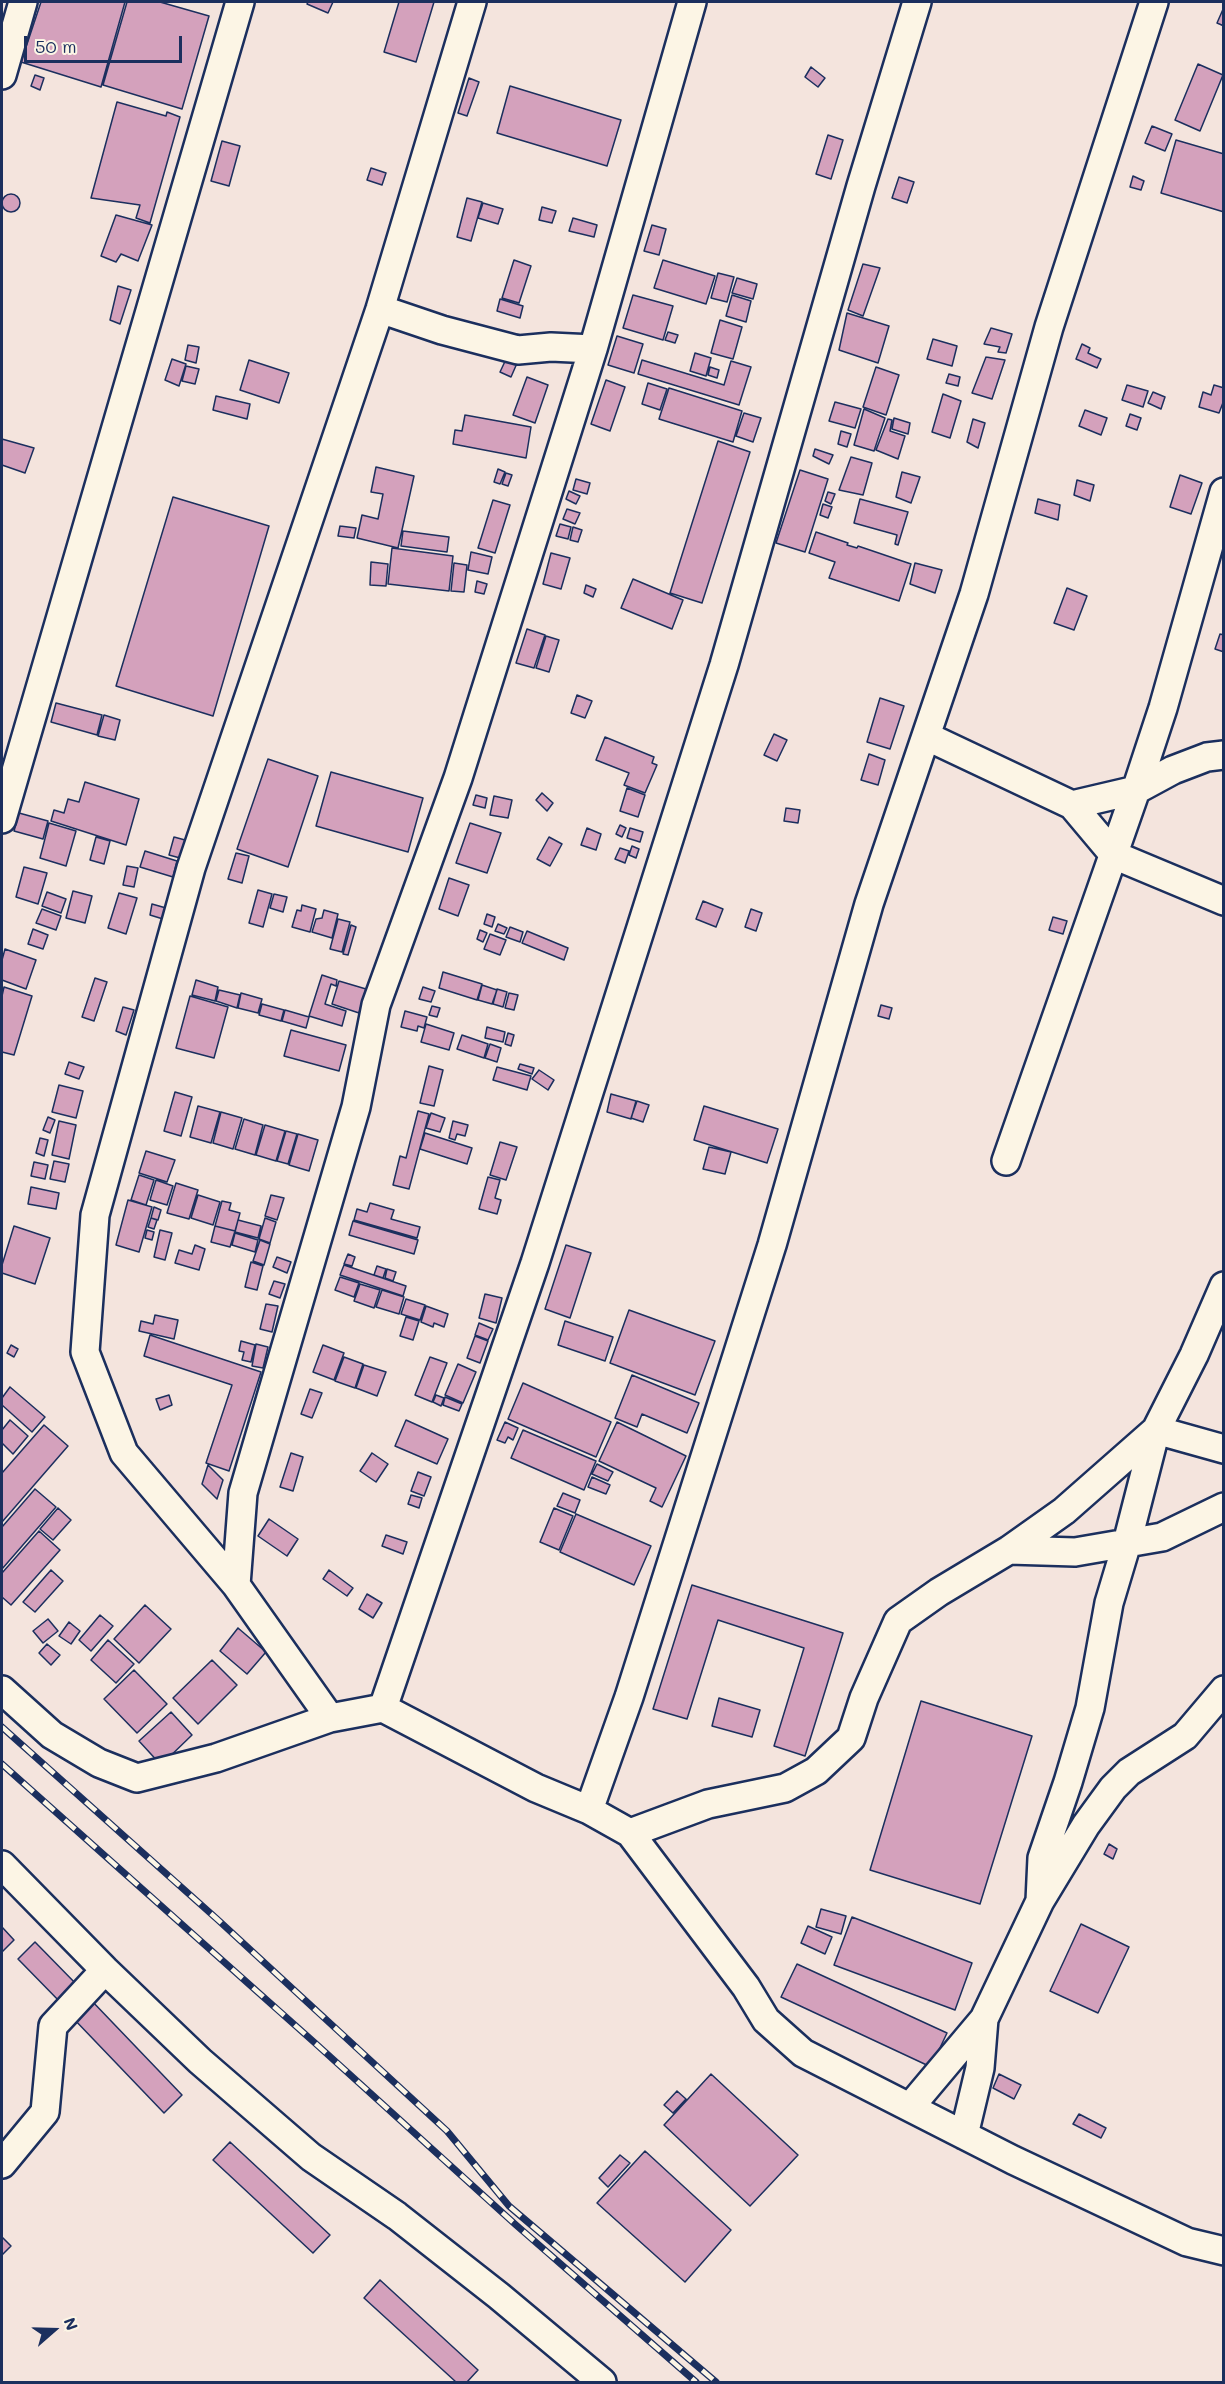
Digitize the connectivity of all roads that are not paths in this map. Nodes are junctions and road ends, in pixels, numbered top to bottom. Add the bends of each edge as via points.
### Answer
1 (23, 2) edge
2 (240, 2) edge
3 (472, 2) edge
4 (692, 2) edge
5 (917, 2) edge
6 (1154, 2) edge
7 (2, 75) edge
8 (380, 309) junction
9 (593, 349) junction
10 (1224, 492) edge
11 (926, 736) junction
12 (1224, 755) edge
13 (1136, 790) junction
14 (1072, 805) junction
15 (2, 819) edge
16 (1114, 855) junction
17 (1224, 901) edge
18 (1006, 1161) dead end
19 (1224, 1286) edge
20 (1156, 1430) junction
21 (1224, 1449) edge
22 (1224, 1507) edge
23 (1127, 1543) junction
24 (1009, 1550) junction
25 (236, 1584) junction
26 (2, 1690) edge
27 (1224, 1690) edge
28 (383, 1708) junction
29 (330, 1718) junction
30 (589, 1810) junction
31 (630, 1833) junction
32 (3, 1870) edge
33 (1040, 1901) junction
34 (105, 1970) junction
35 (984, 2019) junction
36 (910, 2107) junction
37 (964, 2135) junction
38 (2, 2164) edge
39 (1224, 2252) edge
40 (602, 2382) edge

1 - 7 street
2 - 15 street
3 - 8 street
4 - 9 street
5 - 28 street via 724,665 536,1263
6 - 11 street via 1049,327 974,594
8 - 9 street via 518,350
8 - 25 street via 191,868 95,1215 85,1352 124,1453
9 - 25 street via 458,778 376,1005 356,1107 243,1493
10 - 13 street
11 - 14 street
11 - 30 street via 869,904 772,1245 629,1697
12 - 13 street via 1173,770
13 - 14 street
13 - 16 street
14 - 16 street
16 - 17 street
16 - 18 street
19 - 20 street
20 - 21 street
20 - 23 street
20 - 24 street via 1064,1511
22 - 23 street via 1162,1537
23 - 24 street via 1075,1552
23 - 33 street via 1109,1603 1090,1708 1042,1858
24 - 31 street via 898,1621 851,1738 816,1771 786,1788 708,1804
25 - 29 street
26 - 29 street via 52,1735 99,1763 137,1778 216,1758
27 - 33 street via 1185,1736 1129,1772 1113,1788
28 - 29 street
28 - 30 street via 536,1788
30 - 31 street
31 - 36 street via 746,1987 766,2020 803,2053
32 - 34 street
33 - 35 street
34 - 38 street via 53,2026 45,2112
34 - 40 street via 200,2061 311,2157 407,2223
35 - 36 street
35 - 37 street via 980,2068
36 - 37 street
37 - 39 street via 1187,2242

